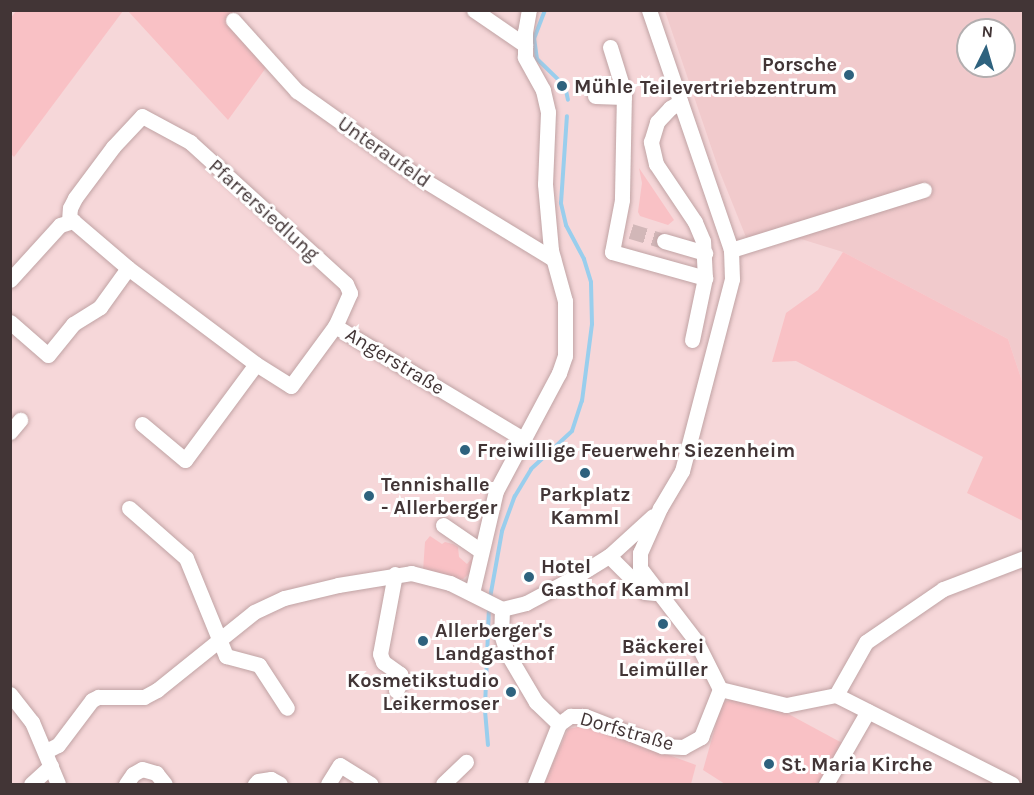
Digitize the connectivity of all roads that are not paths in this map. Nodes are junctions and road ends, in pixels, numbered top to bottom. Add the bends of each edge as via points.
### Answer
1 (474, 10) edge
2 (529, 10) edge
3 (650, 10) edge
4 (233, 20) dead end
5 (525, 45) junction
6 (610, 47) dead end
7 (624, 95) junction
8 (596, 96) dead end
9 (680, 102) junction
10 (924, 190) dead end
11 (69, 220) junction
12 (664, 241) tunnel mouth
13 (730, 250) junction
14 (705, 253) junction
15 (553, 259) junction
16 (128, 268) junction
17 (705, 278) junction
18 (10, 280) edge
19 (10, 322) edge
20 (335, 326) junction
21 (692, 340) dead end
22 (256, 364) junction
23 (142, 424) dead end
24 (523, 439) junction
25 (129, 508) dead end
26 (660, 508) junction
27 (443, 525) dead end
28 (481, 551) junction
29 (609, 556) junction
30 (1023, 558) edge
31 (395, 574) junction
32 (658, 594) junction
33 (488, 602) junction
34 (218, 639) junction
35 (720, 689) junction
36 (396, 691) dead end
37 (10, 694) edge
38 (836, 695) junction
39 (287, 708) dead end
40 (868, 711) junction
41 (559, 724) junction
42 (550, 745) junction
43 (49, 758) junction
44 (466, 762) dead end
45 (31, 784) edge
46 (58, 784) edge
47 (126, 784) edge
48 (165, 784) edge
49 (255, 784) edge
50 (280, 784) edge
51 (328, 784) edge
52 (370, 784) edge
53 (443, 784) edge
54 (524, 784) edge
55 (536, 784) edge
56 (826, 784) edge
57 (1012, 784) edge

1 - 5 street
2 - 5 street
3 - 9 street
4 - 15 street, Unteraufeld via 297,91 414,174
5 - 15 street via 525,57 543,90 548,112 545,184
6 - 7 street
7 - 8 street
7 - 17 street via 622,200 612,252
9 - 13 street
9 - 14 street via 657,122 651,142 656,165 695,222
10 - 13 street
11 - 16 street, Angerstraße
11 - 18 street
11 - 20 street, Pfarrersiedlung via 75,198 146,111 190,142 346,284 350,293
12 - 14 street
13 - 26 street via 732,279 682,471
14 - 17 street
15 - 24 street via 565,301 565,356
16 - 19 street via 100,307 73,324 48,355
16 - 22 street, Angerstraße
17 - 21 street
20 - 22 street, Angerstraße via 291,386
20 - 24 street, Angerstraße
22 - 23 street via 185,460
24 - 28 street via 496,491
25 - 34 street via 186,558
26 - 29 street
26 - 32 street via 640,553 640,568
27 - 28 street
28 - 33 street
29 - 32 street via 645,592
29 - 33 street via 526,603
30 - 38 street via 943,589 866,642
31 - 33 street via 450,583
31 - 34 street via 284,598 254,612
31 - 36 street via 380,654 383,662 400,674 402,679
32 - 35 street via 696,641
33 - 41 street via 507,653 536,702
34 - 39 street via 229,658 259,665
34 - 43 street via 144,698 92,700
35 - 38 street via 786,705
35 - 41 street, Dorfstraße via 701,737 683,747 662,746 585,716 570,716
37 - 43 street via 32,722
38 - 40 street
40 - 56 street
40 - 57 street
41 - 42 street, Dorfstraße
42 - 54 street via 538,750
42 - 55 street, Dorfstraße
43 - 45 street
43 - 46 street
44 - 53 street
47 - 48 street via 142,769 156,772
49 - 50 street via 271,778
51 - 52 street via 340,765

